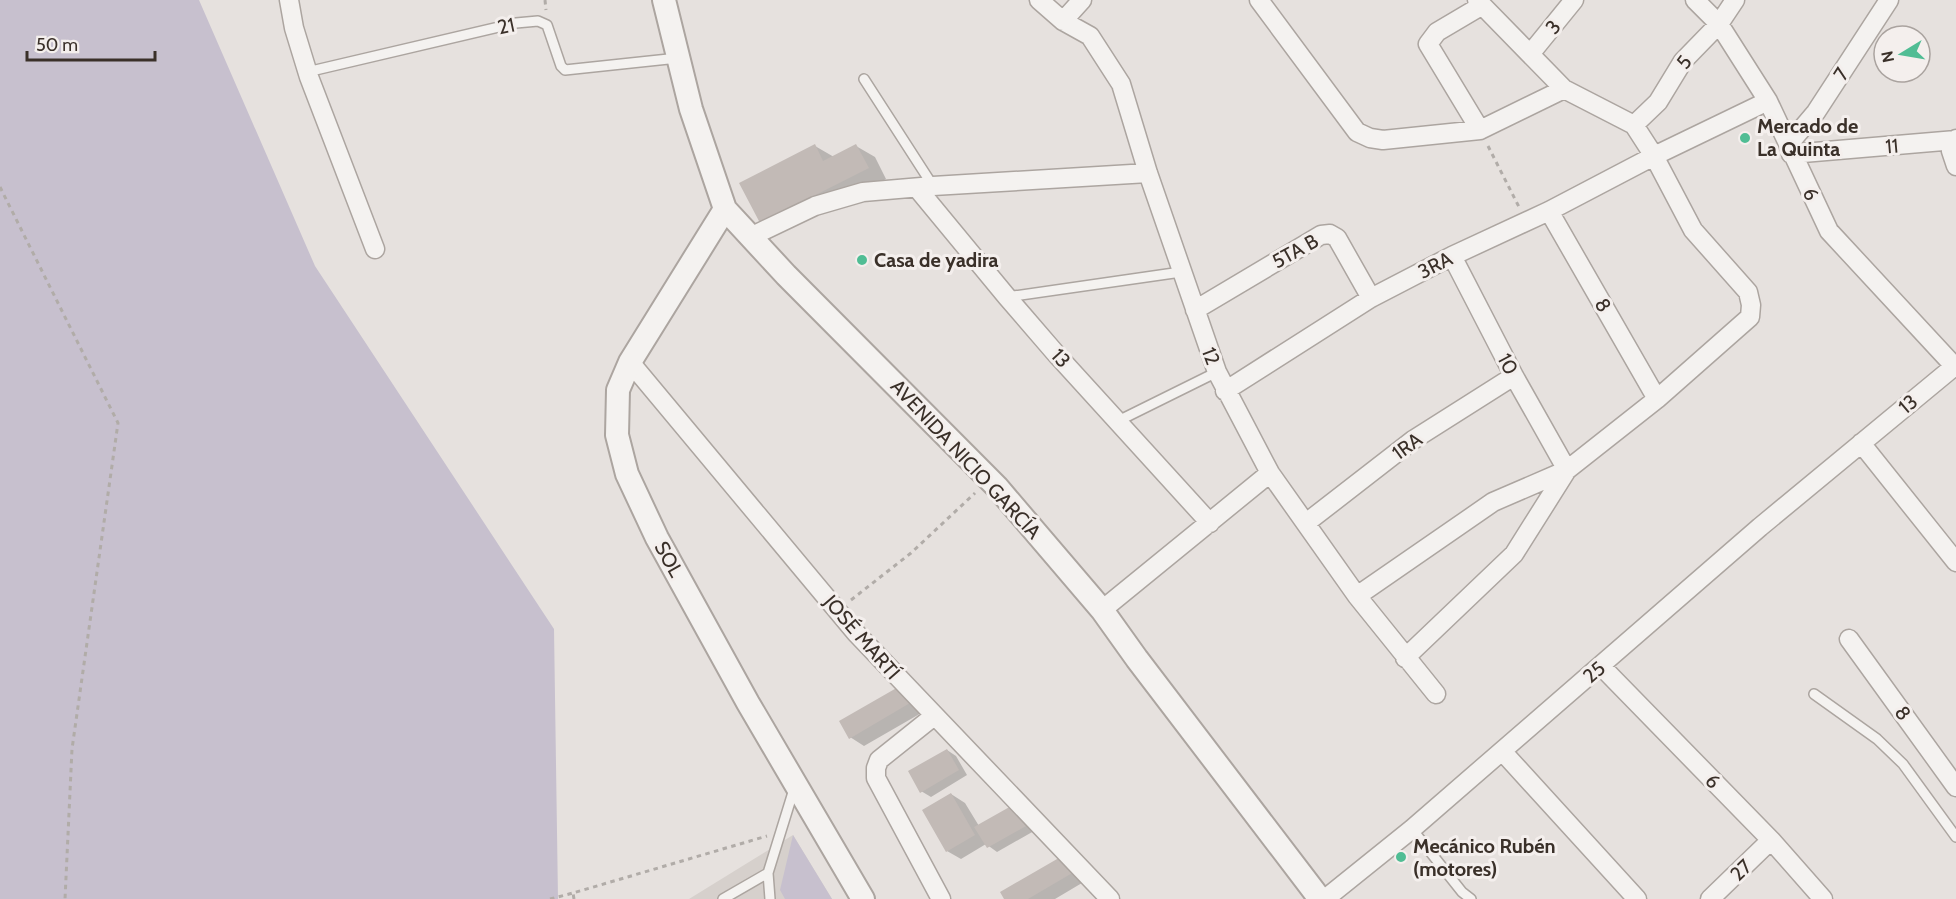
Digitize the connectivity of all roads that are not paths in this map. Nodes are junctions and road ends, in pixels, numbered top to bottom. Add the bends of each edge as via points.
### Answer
1 (289, 0) edge
2 (664, 0) edge
3 (1039, 0) edge
4 (1082, 0) edge
5 (1259, 0) edge
6 (1574, 0) edge
7 (1695, 0) edge
8 (1735, 0) edge
9 (1889, 0) edge
10 (1479, 3) edge
11 (1063, 21) junction
12 (1719, 24) junction
13 (1531, 54) junction
14 (678, 58) junction
15 (307, 72) junction
16 (864, 79) dead end
17 (1564, 89) junction
18 (1768, 101) junction
19 (1634, 125) junction
20 (1480, 130) junction
21 (1955, 147) edge
22 (1790, 149) junction
23 (1654, 156) junction
24 (1148, 173) junction
25 (925, 187) junction
26 (725, 209) junction
27 (1549, 211) junction
28 (750, 237) junction
29 (375, 249) dead end
30 (1452, 256) junction
31 (1181, 272) junction
32 (1007, 297) junction
33 (1371, 298) junction
34 (1195, 310) junction
35 (630, 362) junction
36 (1956, 366) edge
37 (1217, 372) junction
38 (1514, 376) junction
39 (1225, 391) junction
40 (1657, 399) junction
41 (1118, 421) junction
42 (1861, 443) junction
43 (1567, 470) junction
44 (1270, 473) junction
45 (1210, 523) junction
46 (1306, 523) junction
47 (1956, 562) edge
48 (1357, 596) junction
49 (1102, 610) junction
50 (1849, 639) dead end
51 (1405, 658) junction
52 (1601, 666) junction
53 (1436, 694) dead end
54 (1814, 694) dead end
55 (934, 716) junction
56 (1502, 751) junction
57 (796, 783) junction
58 (1956, 787) edge
59 (1412, 829) junction
60 (1956, 837) edge
61 (1771, 840) junction
62 (768, 873) junction
63 (723, 899) edge
64 (770, 899) edge
65 (863, 899) edge
66 (940, 899) edge
67 (1110, 899) edge
68 (1320, 899) edge
69 (1325, 899) edge
70 (1470, 899) edge
71 (1637, 899) edge
72 (1710, 899) edge
73 (1823, 899) edge

1 - 15 street
2 - 14 street, AVENIDA NICIO GARCÍA
3 - 11 street, 12
4 - 11 street
5 - 20 street via 1357,132 1383,140
6 - 13 street, 3
7 - 12 street, 6
8 - 12 street, 5
9 - 22 street, 7
10 - 13 street
10 - 20 street via 1437,32 1428,44
11 - 24 street, 12 via 1090,36 1121,84
12 - 18 street, 6
12 - 19 street, 5 via 1683,61 1658,102
13 - 17 street
14 - 15 lane, 21 via 565,70 547,25 538,21
14 - 26 street, AVENIDA NICIO GARCÍA via 690,109
15 - 29 street
16 - 25 lane
17 - 19 street
17 - 20 street
18 - 22 street, 6
18 - 23 street
19 - 23 street
21 - 22 street, 11
22 - 36 street, 6 via 1829,231
23 - 27 street, 3RA
23 - 40 street via 1693,230 1748,292 1751,305 1750,317
24 - 25 street
24 - 31 street, 12
25 - 28 street via 863,192 815,206
25 - 32 street, 13
26 - 28 street, AVENIDA NICIO GARCÍA
26 - 35 street, SOL
27 - 30 street, 3RA
27 - 40 street, 8
28 - 49 street, AVENIDA NICIO GARCÍA via 989,479
30 - 33 street, 3RA
30 - 38 street, 10
31 - 32 lane
31 - 34 street, 12
32 - 41 street, 13
33 - 34 street, 5TA B via 1337,238 1330,234 1321,235
33 - 39 street, 3RA
34 - 37 street, 12
35 - 55 street, JOSÉ MARTÍ via 856,633
35 - 57 street, SOL via 618,390 617,435 627,474 657,538
36 - 42 street, 13
37 - 39 street, 12
37 - 41 lane
38 - 43 street, 10
38 - 46 street, 1RA via 1413,440
39 - 44 street, 12
40 - 43 street
41 - 45 street, 13
42 - 47 street
42 - 52 street, 25
43 - 48 street via 1492,502
43 - 51 street via 1514,554
44 - 45 street
44 - 46 street, 12
45 - 49 street
46 - 48 street, 12
48 - 51 street, 12
49 - 68 street, AVENIDA NICIO GARCÍA
50 - 58 street, 8
51 - 53 street, 12
52 - 56 street, 25
52 - 61 street, 6
54 - 60 lane via 1877,739 1903,764
55 - 66 street via 879,759 876,778
55 - 67 street, JOSÉ MARTÍ
56 - 59 street, 25
56 - 71 street
57 - 62 lane
57 - 65 street, SOL
59 - 69 street, 25
59 - 70 lane
61 - 72 street, 27
61 - 73 street, 6
62 - 63 lane
62 - 64 lane

